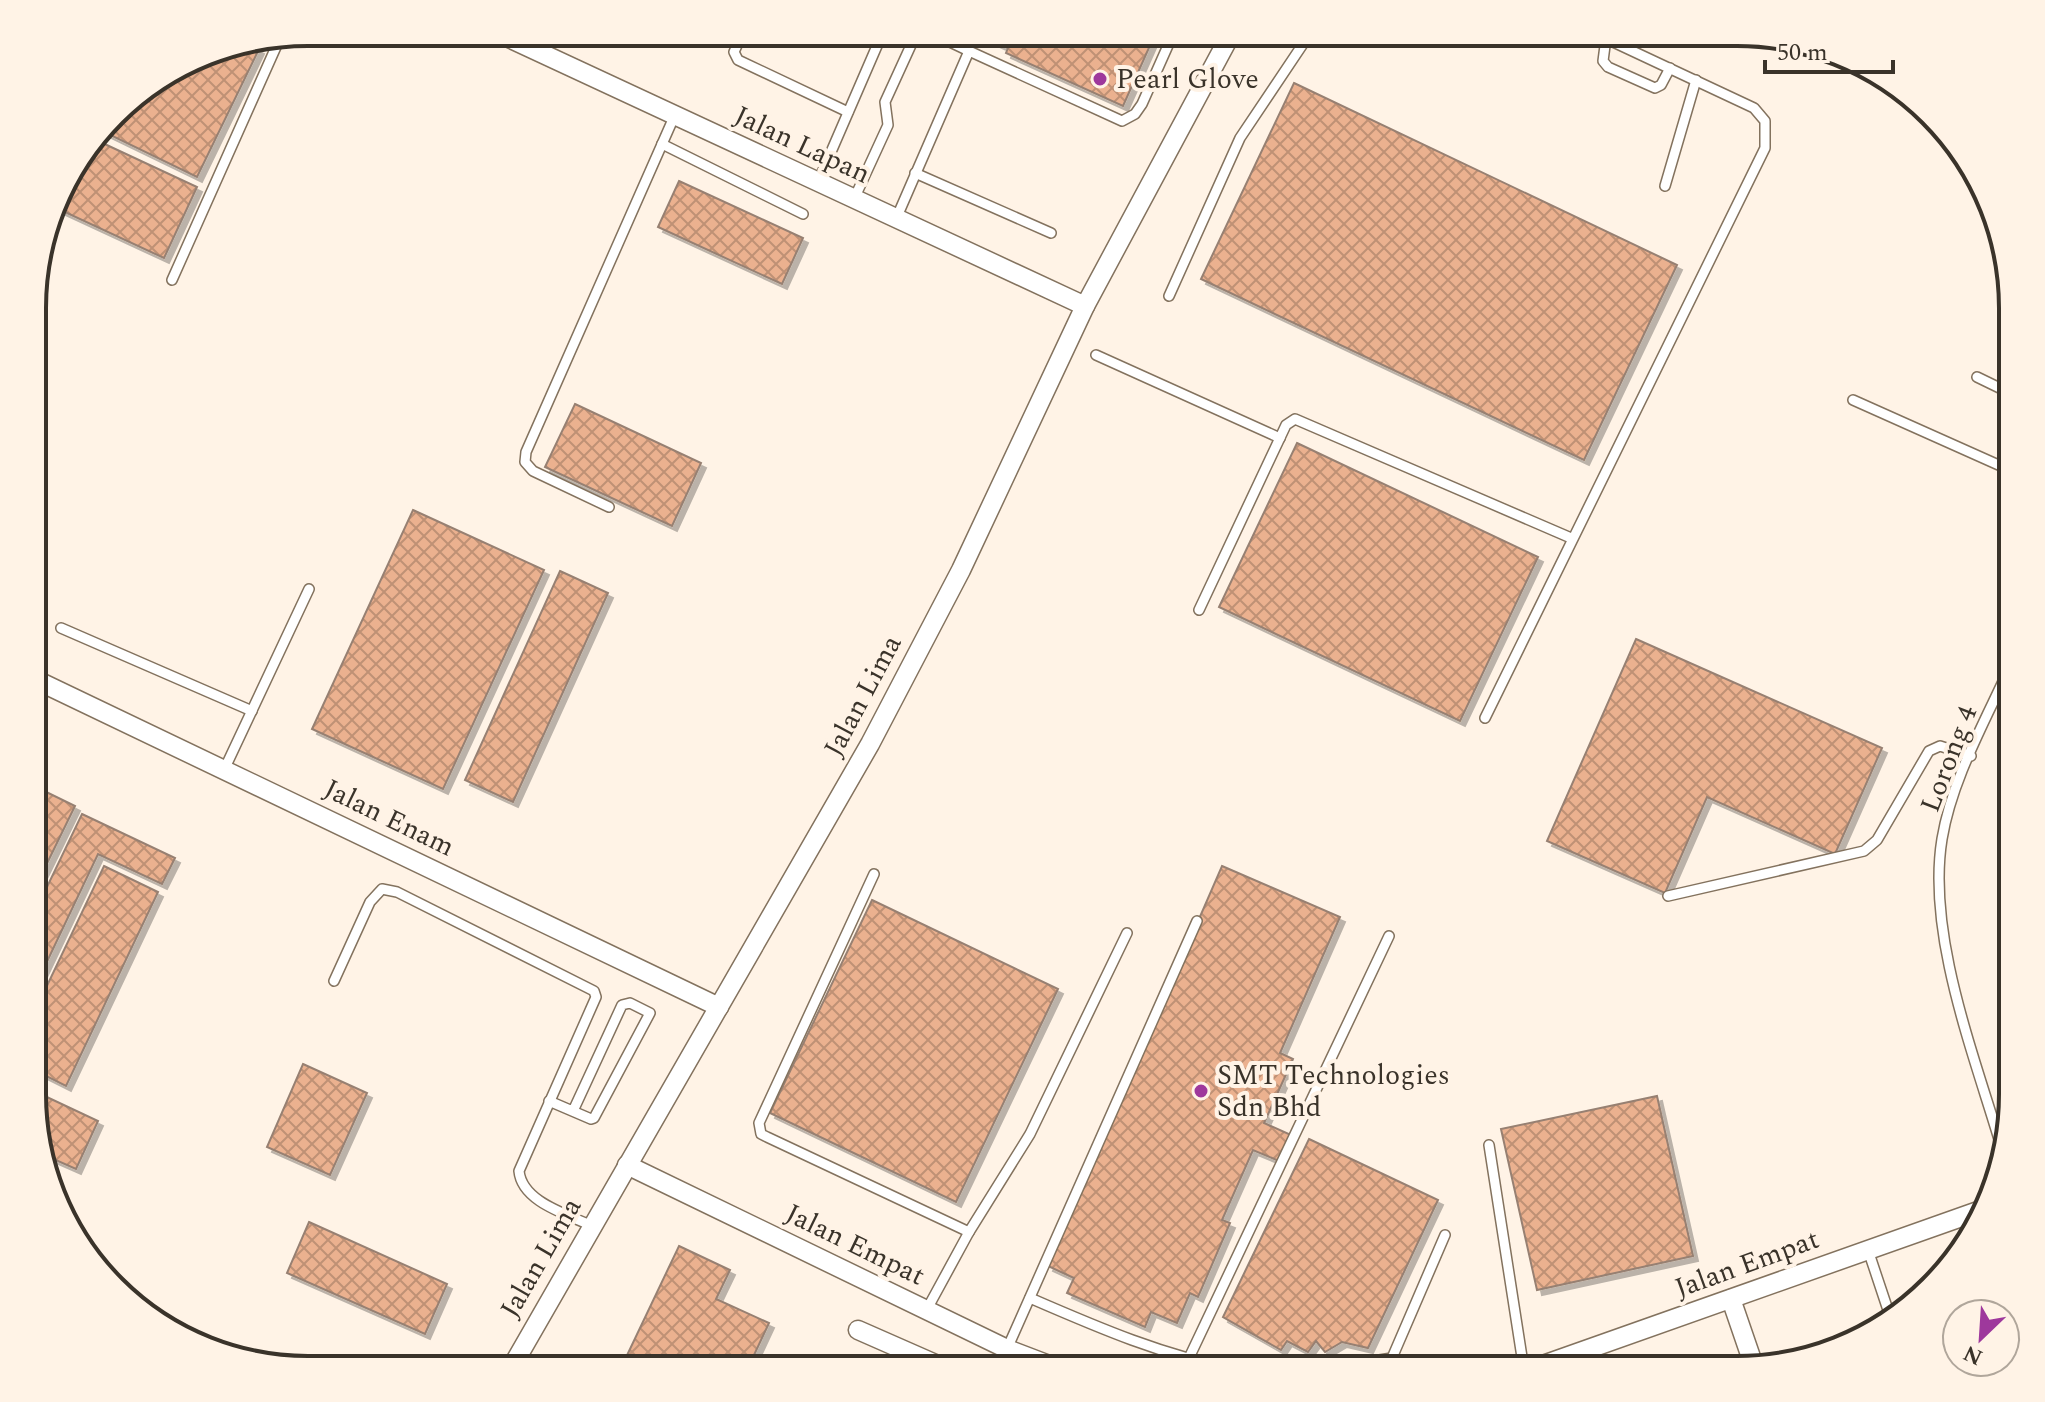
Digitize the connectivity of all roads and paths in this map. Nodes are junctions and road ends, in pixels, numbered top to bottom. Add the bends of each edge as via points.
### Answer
1 (527, 47) edge
2 (736, 47) edge
3 (876, 47) edge
4 (910, 47) edge
5 (961, 47) edge
6 (1167, 47) edge
7 (1224, 47) edge
8 (1301, 47) edge
9 (1604, 47) edge
10 (1625, 47) edge
11 (275, 49) edge
12 (969, 51) junction
13 (1670, 68) junction
14 (1696, 80) junction
15 (848, 112) junction
16 (674, 117) junction
17 (662, 144) junction
18 (915, 173) junction
19 (818, 182) junction
20 (1665, 186) dead end
21 (854, 199) junction
22 (803, 214) dead end
23 (896, 219) junction
24 (1051, 233) dead end
25 (172, 280) dead end
26 (1169, 296) dead end
27 (1085, 306) junction
28 (1096, 355) dead end
29 (1977, 377) dead end
30 (1998, 387) edge
31 (1853, 400) dead end
32 (1280, 438) junction
33 (1998, 465) edge
34 (609, 507) dead end
35 (1571, 538) junction
36 (309, 589) dead end
37 (1199, 610) dead end
38 (61, 628) dead end
39 (46, 685) edge
40 (1998, 694) edge
41 (252, 711) junction
42 (1485, 718) dead end
43 (1971, 756) junction
44 (224, 770) junction
45 (874, 874) dead end
46 (1668, 896) dead end
47 (1197, 921) dead end
48 (1127, 933) dead end
49 (1389, 936) dead end
50 (334, 981) dead end
51 (719, 1007) junction
52 (549, 1101) junction
53 (573, 1111) junction
54 (1996, 1128) edge
55 (1489, 1145) dead end
56 (627, 1165) junction
57 (1969, 1214) edge
58 (592, 1226) junction
59 (969, 1232) junction
60 (1445, 1235) dead end
61 (1868, 1250) junction
62 (1030, 1298) junction
63 (1731, 1299) junction
64 (1888, 1309) edge
65 (926, 1311) junction
66 (858, 1330) dead end
67 (1007, 1349) junction
68 (1587, 1351) junction
69 (518, 1355) edge
70 (916, 1355) edge
71 (1750, 1355) edge
72 (1024, 1356) edge
73 (1174, 1356) edge
74 (1190, 1356) edge
75 (1393, 1356) edge
76 (1525, 1356) edge
77 (1572, 1356) edge
78 (1589, 1356) edge

1 - 16 street, Jalan Lapan
2 - 15 lane via 738,60
3 - 15 lane
4 - 21 lane via 885,102 888,125
5 - 12 lane
6 - 12 lane via 1142,104 1122,121
7 - 27 street, Jalan Lima
8 - 26 lane via 1240,138
9 - 13 lane via 1608,67 1655,88
10 - 13 lane
11 - 25 lane
12 - 18 lane
13 - 14 lane
14 - 20 lane
14 - 35 lane via 1754,108 1765,121 1765,148
15 - 19 lane
16 - 17 lane
16 - 19 street, Jalan Lapan
17 - 22 lane
17 - 34 lane via 526,452 525,462 533,471
18 - 23 lane
18 - 24 lane
19 - 21 street, Jalan Lapan
21 - 23 street, Jalan Lapan
23 - 27 street, Jalan Lapan
27 - 51 street, Jalan Lima via 907,674
28 - 32 lane
29 - 30 lane
31 - 33 lane
32 - 35 lane via 1286,425 1303,420
32 - 37 lane
35 - 42 lane
36 - 41 lane
38 - 41 lane
39 - 44 street, Jalan Enam
40 - 43 lane, Lorong 4
41 - 44 lane
43 - 46 lane via 1940,746 1929,751 1877,840 1864,851
43 - 54 lane, Lorong 4 via 1942,838 1939,880 1958,994
44 - 51 street, Jalan Enam
45 - 59 lane via 760,1129 767,1137
47 - 62 lane
48 - 59 lane via 1030,1134
49 - 74 lane
50 - 52 lane via 370,902 382,889 589,986 596,997
51 - 56 street, Jalan Lima
52 - 53 lane
52 - 58 lane via 525,1153 520,1181 541,1201
53 - 53 lane via 596,1116 650,1013 630,1003 622,1005
55 - 76 lane
56 - 58 street, Jalan Lima
56 - 65 street, Jalan Empat
57 - 61 street, Jalan Empat
58 - 69 street, Jalan Lima
59 - 65 lane
60 - 75 lane
61 - 63 street, Jalan Empat
61 - 64 lane
62 - 67 lane
62 - 73 lane
63 - 68 street, Jalan Empat
63 - 71 street
65 - 67 street, Jalan Empat
66 - 70 street
67 - 72 street, Jalan Empat
68 - 77 street, Jalan Empat
68 - 78 lane

